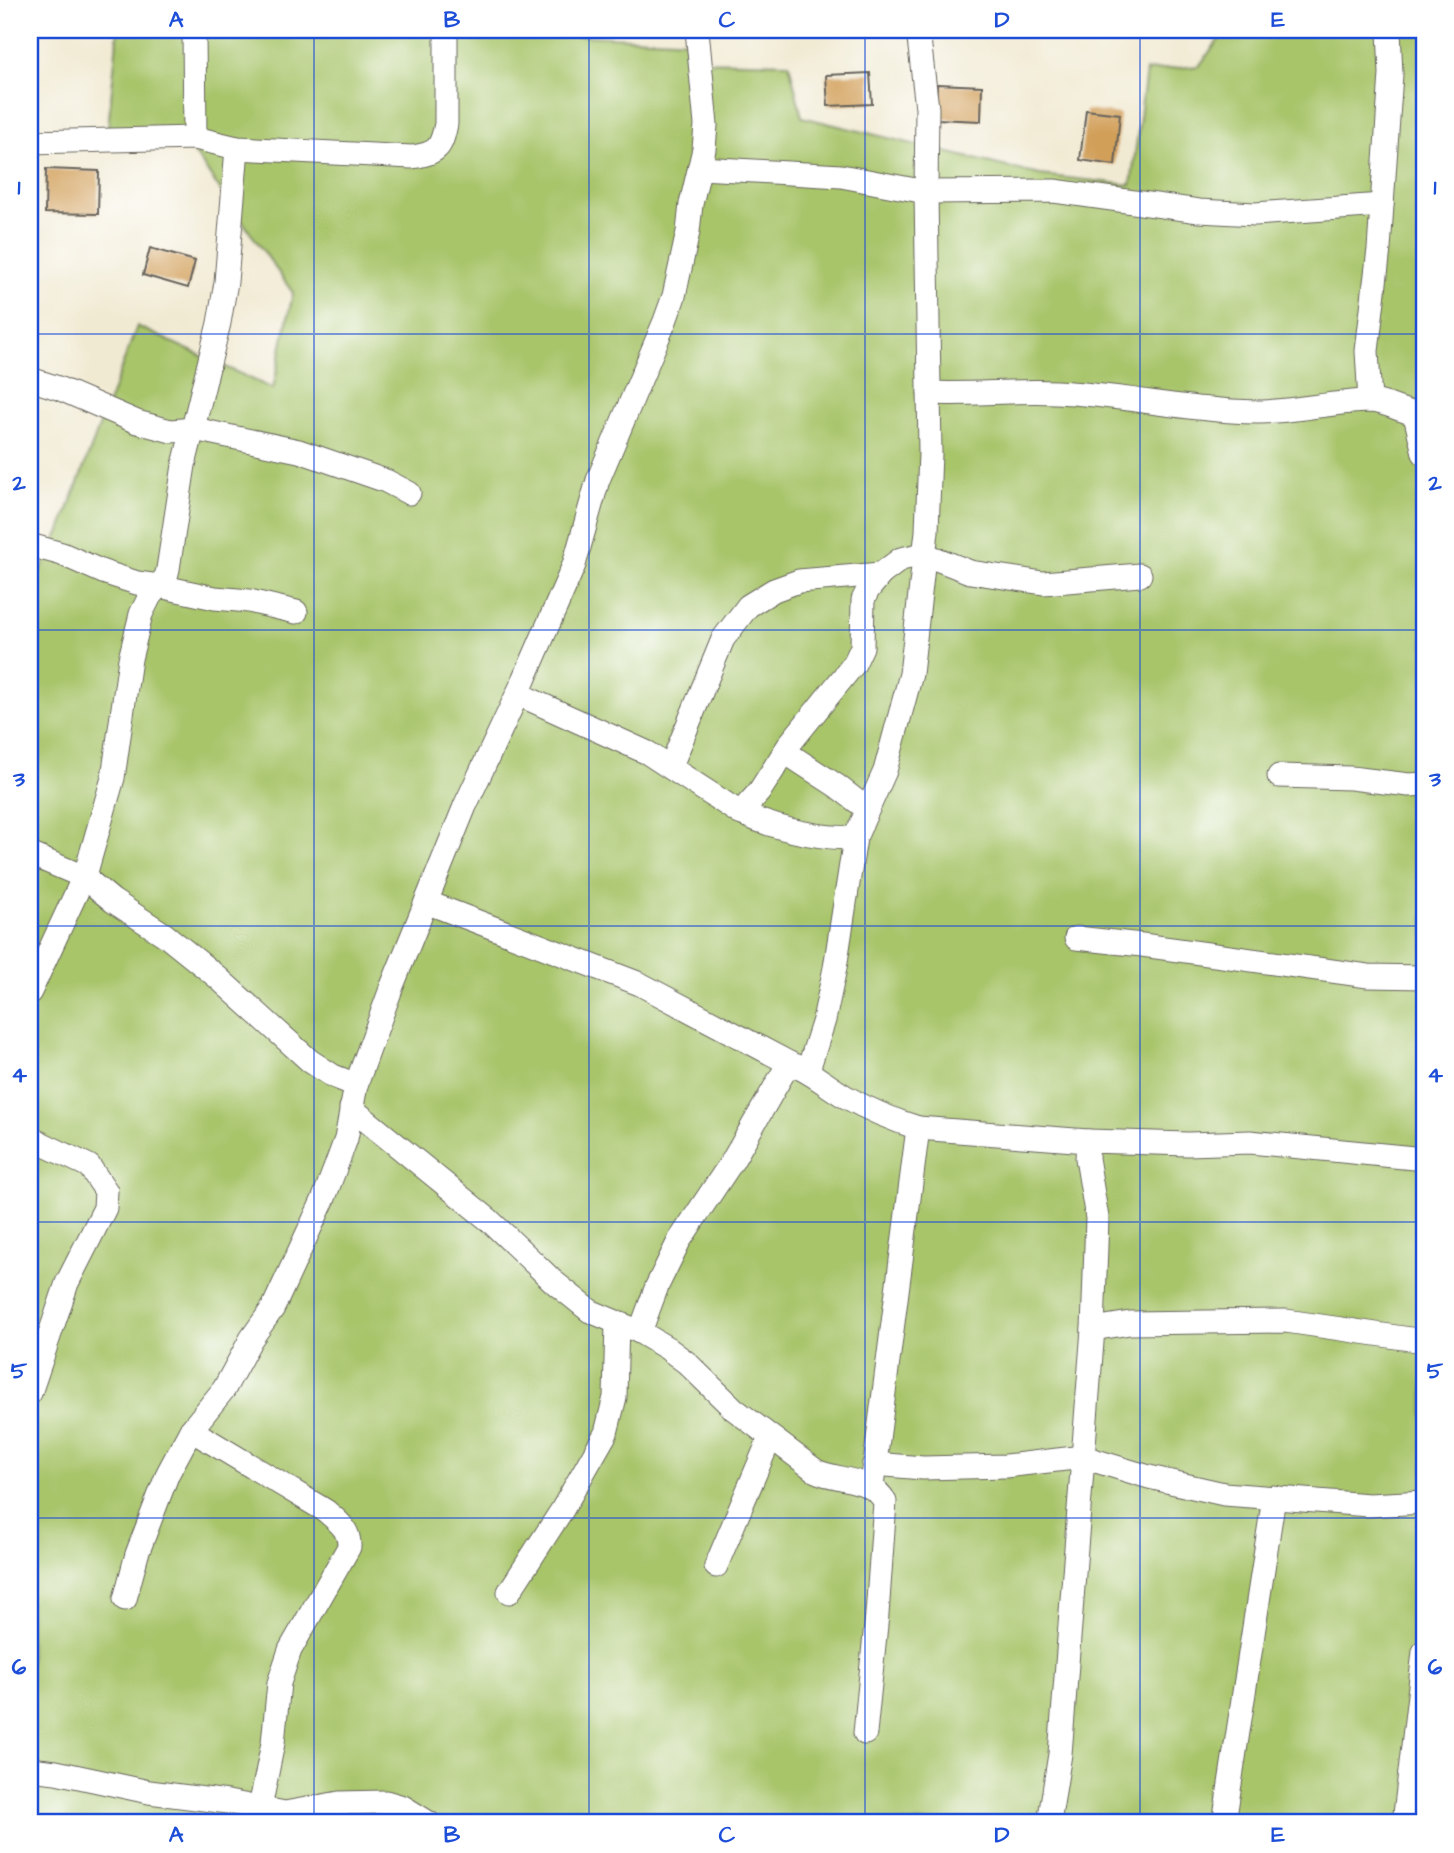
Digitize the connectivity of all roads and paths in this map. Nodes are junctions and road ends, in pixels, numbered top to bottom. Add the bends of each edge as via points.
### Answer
1 (194, 30) edge
2 (446, 30) edge
3 (697, 30) edge
4 (918, 30) edge
5 (1390, 30) edge
6 (195, 138) junction
7 (30, 142) edge
8 (237, 148) junction
9 (700, 167) junction
10 (926, 192) junction
11 (1382, 205) junction
12 (30, 379) edge
13 (929, 393) junction
14 (1370, 401) junction
15 (1420, 415) edge
16 (194, 429) junction
17 (1424, 453) edge
18 (409, 493) dead end
19 (30, 545) edge
20 (924, 554) junction
21 (881, 574) junction
22 (1140, 575) dead end
23 (159, 586) junction
24 (296, 612) dead end
25 (518, 694) junction
26 (785, 752) junction
27 (671, 766) junction
28 (1279, 776) dead end
29 (1424, 784) edge
30 (867, 809) junction
31 (740, 813) junction
32 (855, 838) junction
33 (30, 855) edge
34 (84, 877) junction
35 (426, 902) junction
36 (1076, 938) dead end
37 (1424, 977) edge
38 (30, 992) edge
39 (798, 1067) junction
40 (353, 1096) junction
41 (918, 1128) junction
42 (30, 1138) edge
43 (1088, 1141) junction
44 (1424, 1159) edge
45 (617, 1323) junction
46 (1093, 1329) junction
47 (640, 1332) junction
48 (1424, 1341) edge
49 (30, 1393) edge
50 (191, 1430) junction
51 (770, 1438) junction
52 (1083, 1457) junction
53 (873, 1475) junction
54 (1274, 1497) junction
55 (1424, 1502) edge
56 (716, 1566) dead end
57 (509, 1592) dead end
58 (125, 1599) dead end
59 (1424, 1652) edge
60 (864, 1733) dead end
61 (30, 1769) edge
62 (260, 1808) junction
63 (285, 1813) junction
64 (306, 1823) edge
65 (429, 1823) edge
66 (1049, 1823) edge
67 (1224, 1823) edge
68 (1404, 1823) edge

1 - 6 street
2 - 8 street via 446,124 438,148 428,155
3 - 9 street via 706,125
4 - 10 street via 927,108
5 - 11 street
6 - 7 street
6 - 8 street
8 - 16 street via 226,282
9 - 10 street via 841,176
9 - 25 street via 674,296 598,480 574,565
10 - 11 street via 1054,191 1173,209 1255,214
10 - 13 street
11 - 14 street via 1367,351
12 - 16 street via 137,422 171,431
13 - 14 street via 1055,391 1260,412
13 - 20 street
14 - 15 street
15 - 17 street
16 - 18 street via 299,451
16 - 23 street via 168,569
19 - 23 street via 137,583
20 - 21 street via 901,559
20 - 22 street via 970,572 1043,583
20 - 30 street via 911,674 885,771
21 - 26 street via 863,600 859,656
21 - 27 street via 799,581 748,606 723,639
23 - 24 street
23 - 34 street via 141,614 113,778
25 - 27 street
25 - 35 street
26 - 30 street
26 - 31 street
27 - 31 street
28 - 29 street
30 - 32 street
31 - 32 street via 796,832
32 - 39 street via 824,1020
33 - 34 street
34 - 38 street
34 - 40 street via 175,943
35 - 39 street via 640,984
35 - 40 street
36 - 37 street via 1368,976
39 - 41 street via 844,1096
39 - 47 street via 679,1241
40 - 45 street via 572,1297
40 - 50 street via 346,1139 285,1284 224,1389
41 - 43 street
41 - 53 street
42 - 49 street via 89,1166 106,1191 105,1208 67,1283
43 - 44 street via 1250,1142
43 - 46 street via 1097,1219
45 - 47 street
45 - 57 street via 615,1397 606,1433
46 - 48 street via 1130,1323 1286,1321
46 - 52 street
47 - 51 street via 687,1363
50 - 58 street via 168,1473
50 - 62 street via 326,1511 349,1536 349,1546 290,1650 279,1683
51 - 53 street via 826,1475
51 - 56 street
52 - 53 street
52 - 54 street via 1224,1494
52 - 66 street via 1059,1754
53 - 60 street via 885,1502
54 - 55 street via 1369,1505
54 - 67 street
59 - 68 street
61 - 62 street
62 - 63 street
63 - 64 street
63 - 65 street via 339,1803 386,1802

